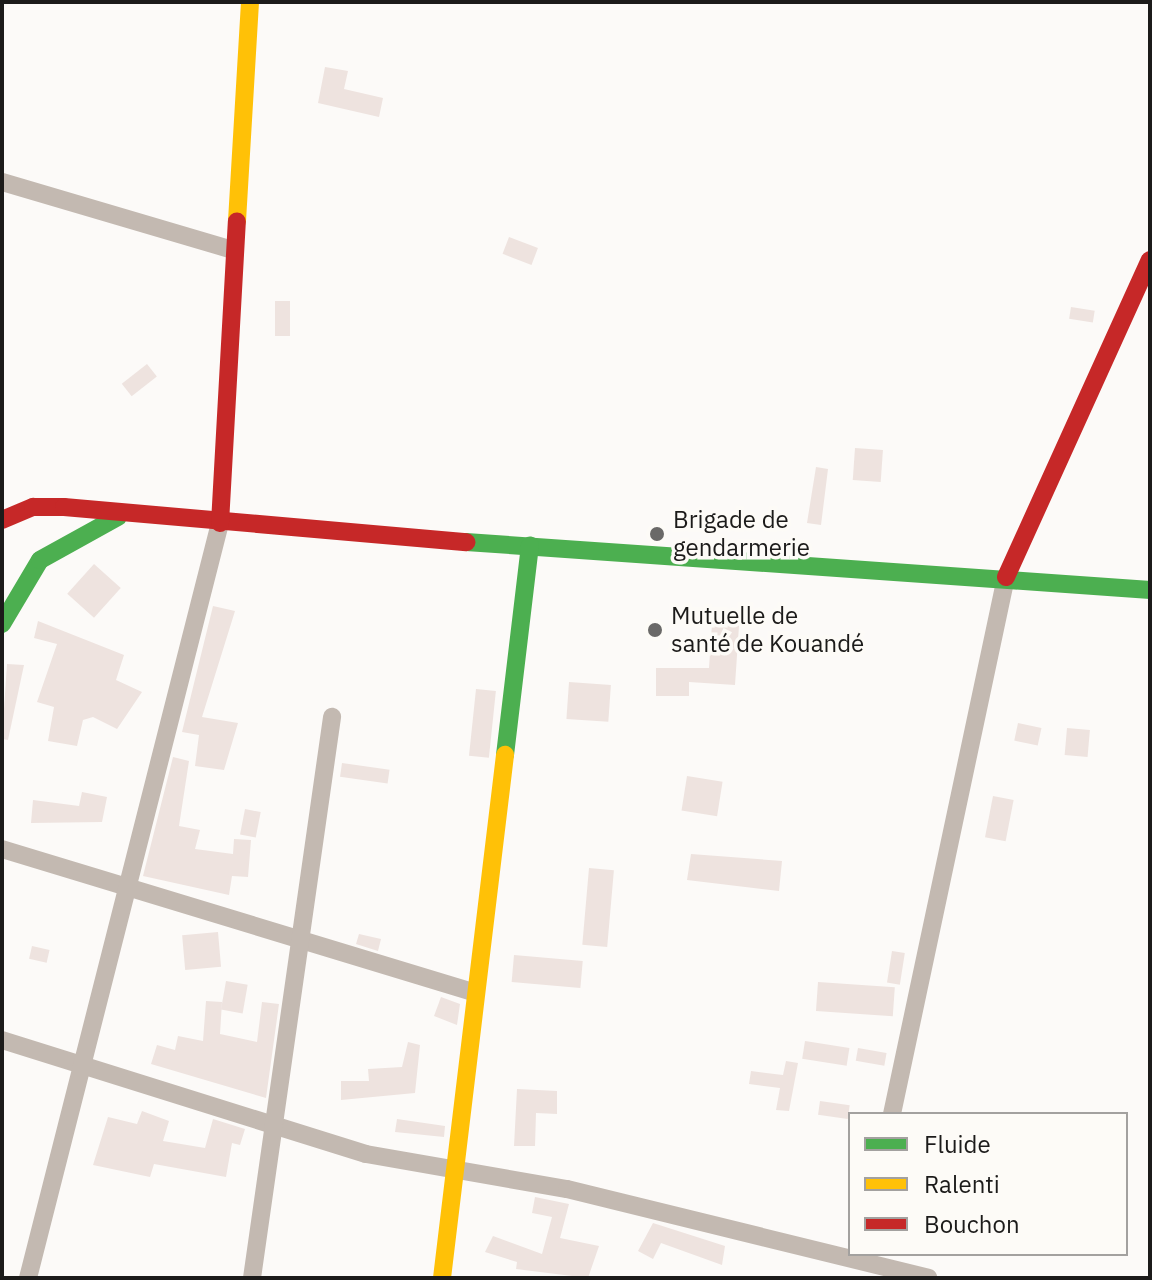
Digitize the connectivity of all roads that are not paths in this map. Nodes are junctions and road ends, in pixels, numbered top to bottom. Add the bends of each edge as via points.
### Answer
1 (250, 2) edge
2 (2, 182) edge
3 (233, 250) junction
4 (1150, 260) edge
5 (118, 517) junction
6 (2, 520) edge
7 (220, 523) junction
8 (530, 545) junction
9 (1006, 577) junction
10 (1150, 590) edge
11 (2, 624) edge
12 (332, 717) dead end
13 (2, 849) edge
14 (128, 889) junction
15 (299, 940) junction
16 (476, 993) junction
17 (2, 1040) edge
18 (83, 1067) junction
19 (892, 1112) edge
20 (272, 1126) junction
21 (455, 1169) junction
22 (862, 1266) edge
23 (28, 1278) edge
24 (252, 1278) edge
25 (442, 1278) edge
26 (928, 1278) edge

1 - 3 main road
2 - 3 street
3 - 7 main road
4 - 9 main road
5 - 6 main road via 33,507
5 - 7 main road
5 - 11 main road via 40,560
7 - 8 main road
7 - 14 street
8 - 9 main road
8 - 16 main road
9 - 10 main road
9 - 19 street
12 - 15 street
13 - 14 street
14 - 15 street
14 - 18 street
15 - 16 street
15 - 20 street
16 - 21 main road
17 - 18 street
18 - 20 street
18 - 23 street
20 - 21 street
20 - 24 street
21 - 22 street via 567,1189
21 - 25 main road
22 - 26 street

